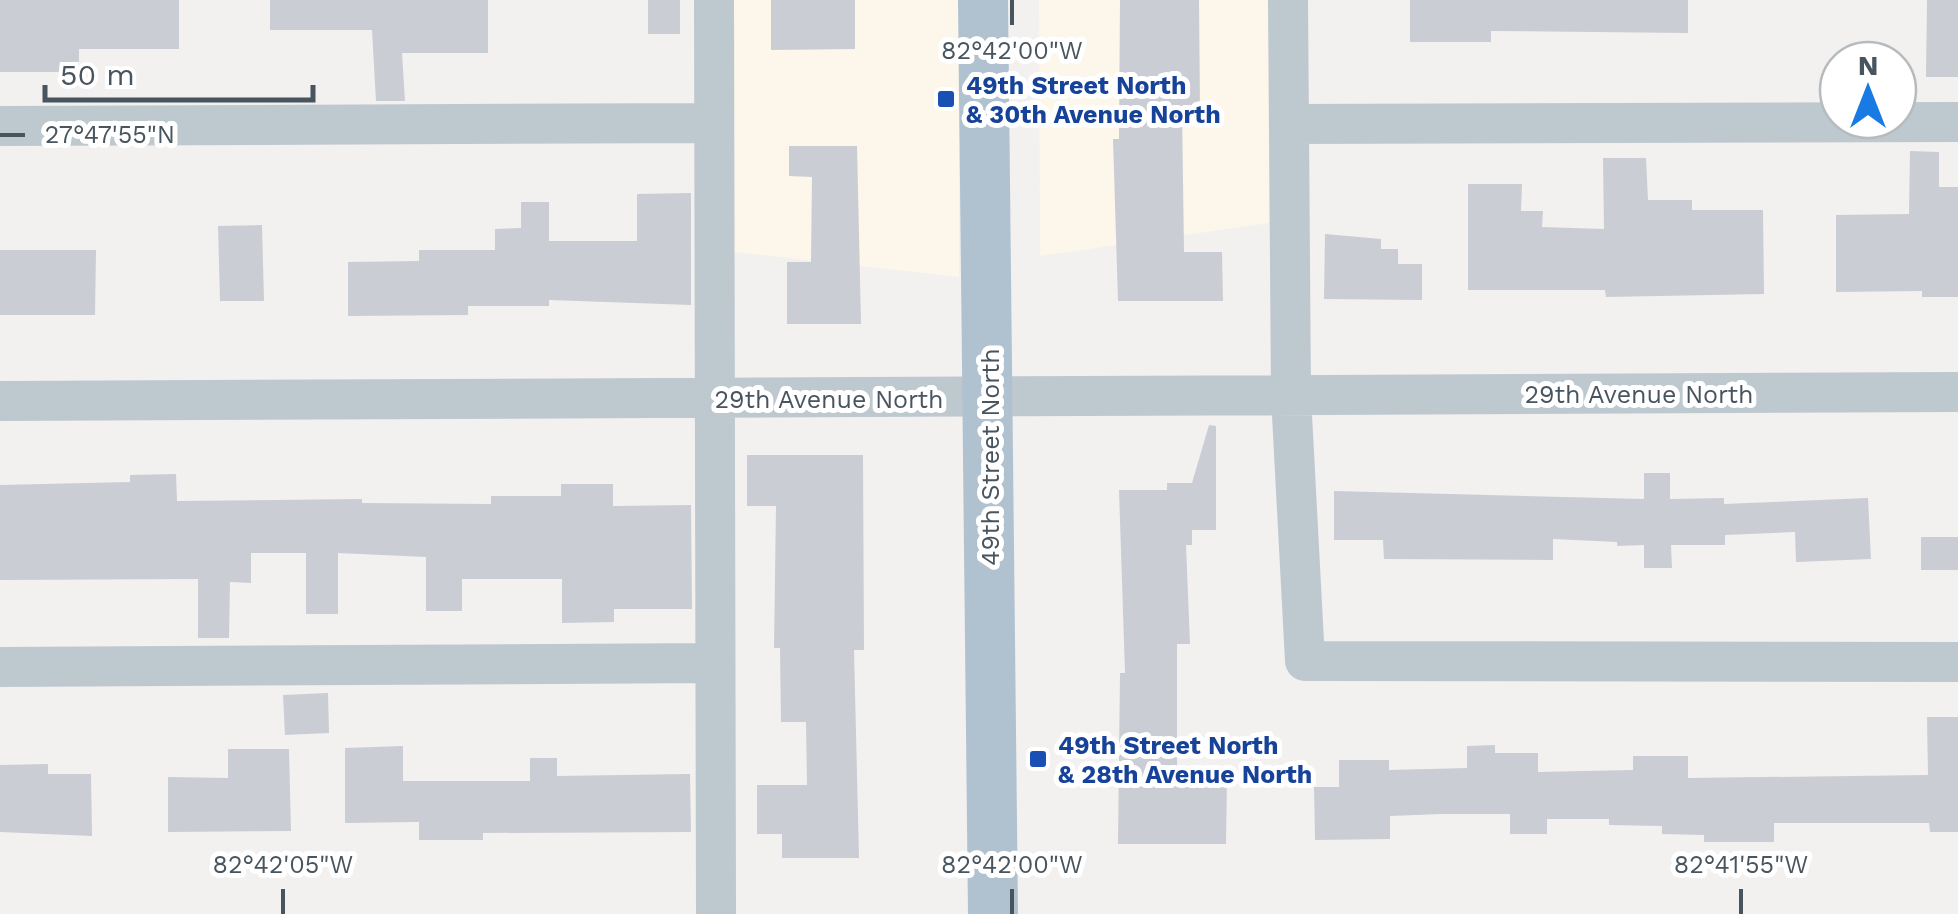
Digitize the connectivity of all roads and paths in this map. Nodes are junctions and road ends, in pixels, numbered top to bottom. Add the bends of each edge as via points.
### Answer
1 (714, 0) edge
2 (983, 0) edge
3 (1288, 0) edge
4 (1958, 122) edge
5 (714, 123) junction
6 (1290, 124) junction
7 (0, 126) edge
8 (1958, 392) edge
9 (1290, 396) junction
10 (713, 399) junction
11 (990, 399) junction
12 (0, 401) edge
13 (1958, 662) edge
14 (714, 663) junction
15 (0, 667) edge
16 (716, 914) edge
17 (993, 914) edge

1 - 5 street
2 - 11 main road, 49th Street North
3 - 6 street
4 - 6 street
5 - 7 street
5 - 10 street
6 - 9 street
8 - 9 street, 29th Avenue North
9 - 11 street, 29th Avenue North
9 - 13 street via 1305,662
10 - 11 street, 29th Avenue North
10 - 12 street, 29th Avenue North
10 - 14 street
11 - 17 main road, 49th Street North
14 - 15 street
14 - 16 street

